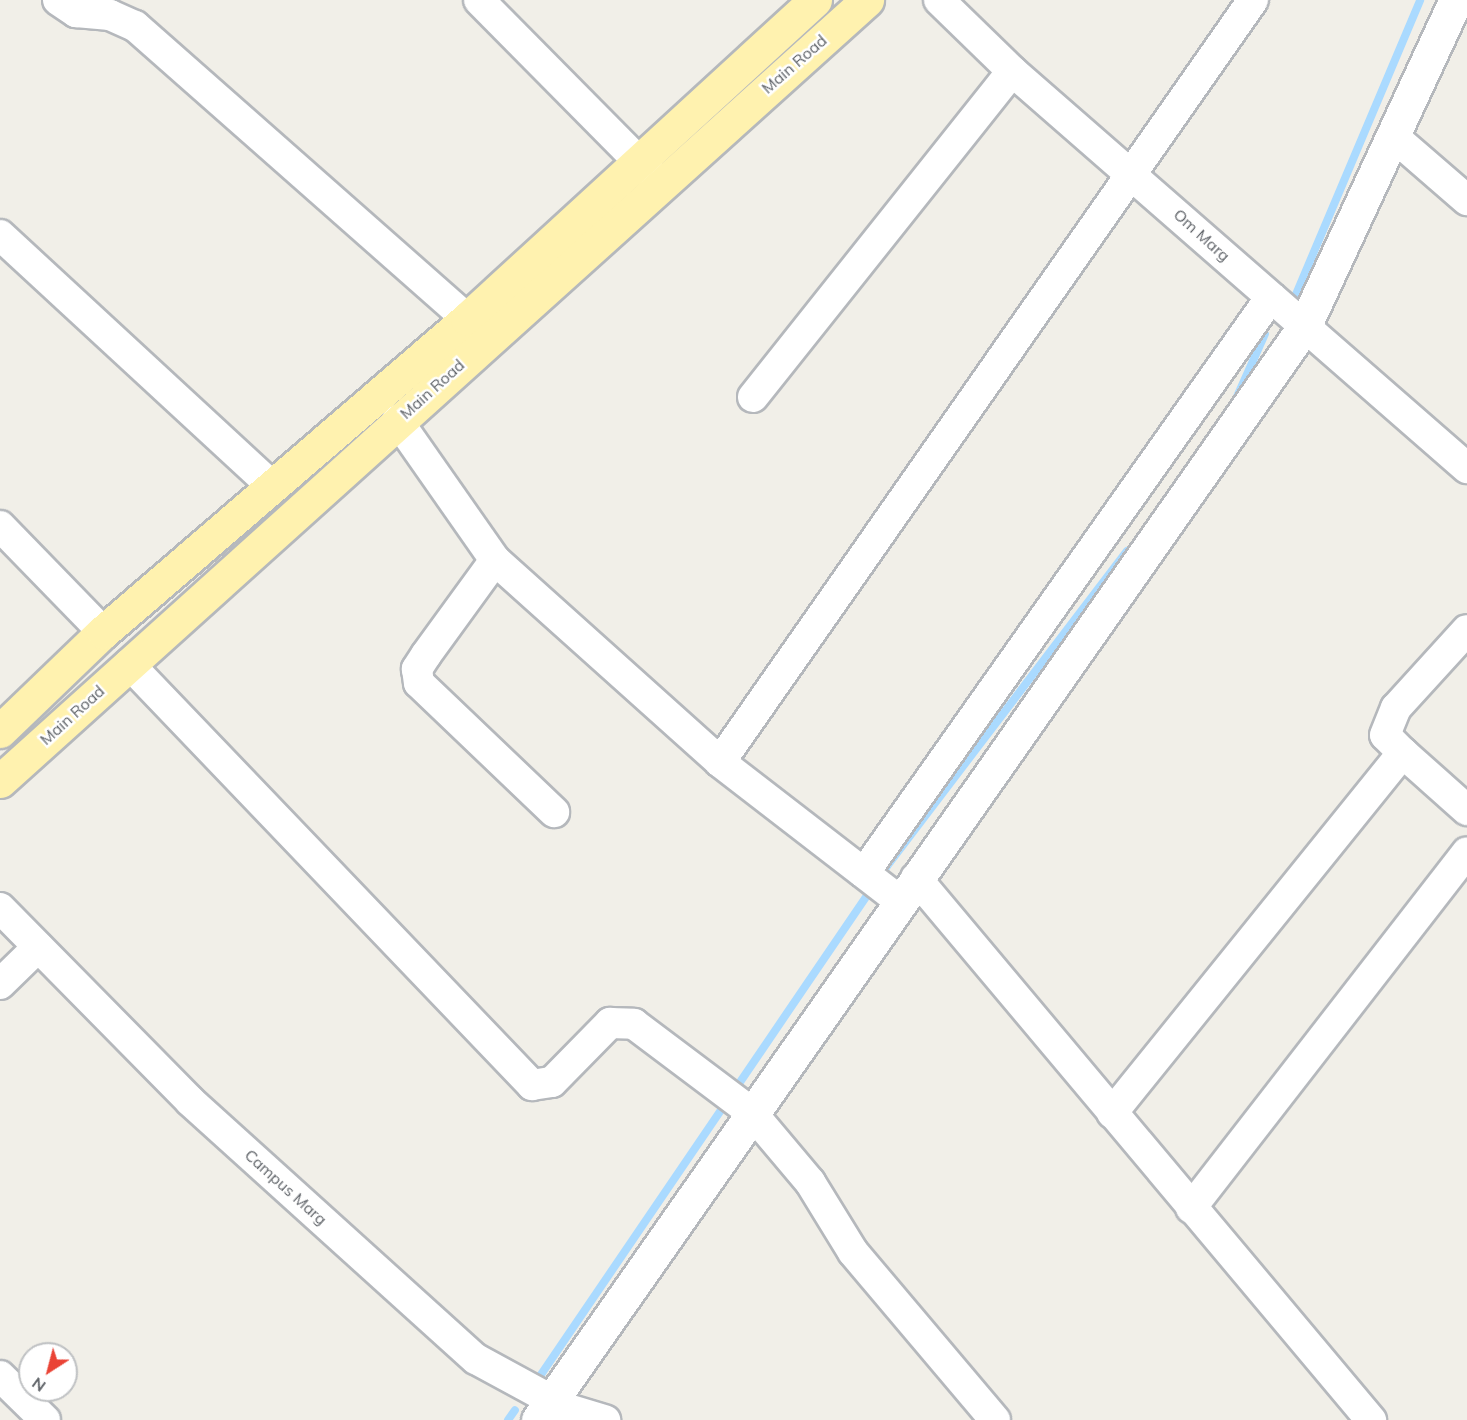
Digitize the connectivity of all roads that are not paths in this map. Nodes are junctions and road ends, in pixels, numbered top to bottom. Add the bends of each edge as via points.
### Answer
1 (58, 0) edge
2 (479, 0) edge
3 (815, 0) edge
4 (939, 0) edge
5 (1253, 0) edge
6 (1456, 0) edge
7 (860, 2) edge
8 (1012, 71) junction
9 (1393, 136) junction
10 (648, 172) junction
11 (1133, 174) junction
12 (1467, 200) edge
13 (0, 235) edge
14 (1271, 297) junction
15 (467, 319) junction
16 (1304, 327) junction
17 (753, 397) dead end
18 (397, 420) junction
19 (1467, 468) edge
20 (271, 485) junction
21 (0, 526) edge
22 (495, 560) junction
23 (1467, 630) edge
24 (103, 632) junction
25 (129, 664) junction
26 (0, 731) edge
27 (1402, 753) junction
28 (720, 762) junction
29 (0, 781) edge
30 (1467, 810) edge
31 (554, 812) dead end
32 (1467, 852) edge
33 (888, 885) junction
34 (0, 908) edge
35 (38, 947) junction
36 (0, 984) edge
37 (751, 1112) junction
38 (1112, 1113) junction
39 (1191, 1208) junction
40 (0, 1376) edge
41 (545, 1410) edge
42 (45, 1420) edge
43 (605, 1420) edge
44 (995, 1420) edge
45 (1371, 1420) edge

1 - 15 street via 76,12 110,15 135,26
2 - 10 street
3 - 10 main road, Main Road
4 - 8 street, Om Marg
5 - 11 street
6 - 9 street
7 - 10 main road, Main Road
8 - 11 street, Om Marg
8 - 17 street
9 - 12 street
9 - 16 street
10 - 15 main road, Main Road
10 - 18 main road, Main Road
11 - 14 street, Om Marg
11 - 28 street
13 - 20 street
14 - 16 street, Om Marg
14 - 33 street
15 - 20 main road, Main Road
16 - 19 street, Om Marg
16 - 33 street
18 - 22 street
18 - 25 main road, Main Road
20 - 24 main road, Main Road
21 - 24 street
22 - 28 street
22 - 31 street via 417,669 419,683
23 - 27 street via 1396,708 1385,735
24 - 26 main road, Main Road
25 - 29 main road, Main Road
25 - 37 street via 532,1085 552,1082 610,1023 634,1024
27 - 30 street
27 - 38 street
28 - 33 street
32 - 39 street
33 - 37 street
33 - 38 street
34 - 35 street, Campus Marg
35 - 36 street
35 - 41 street, Campus Marg via 190,1101 476,1359
37 - 41 street
37 - 44 street via 810,1182 853,1252
38 - 39 street
39 - 45 street
40 - 42 street
41 - 43 street, Campus Marg

